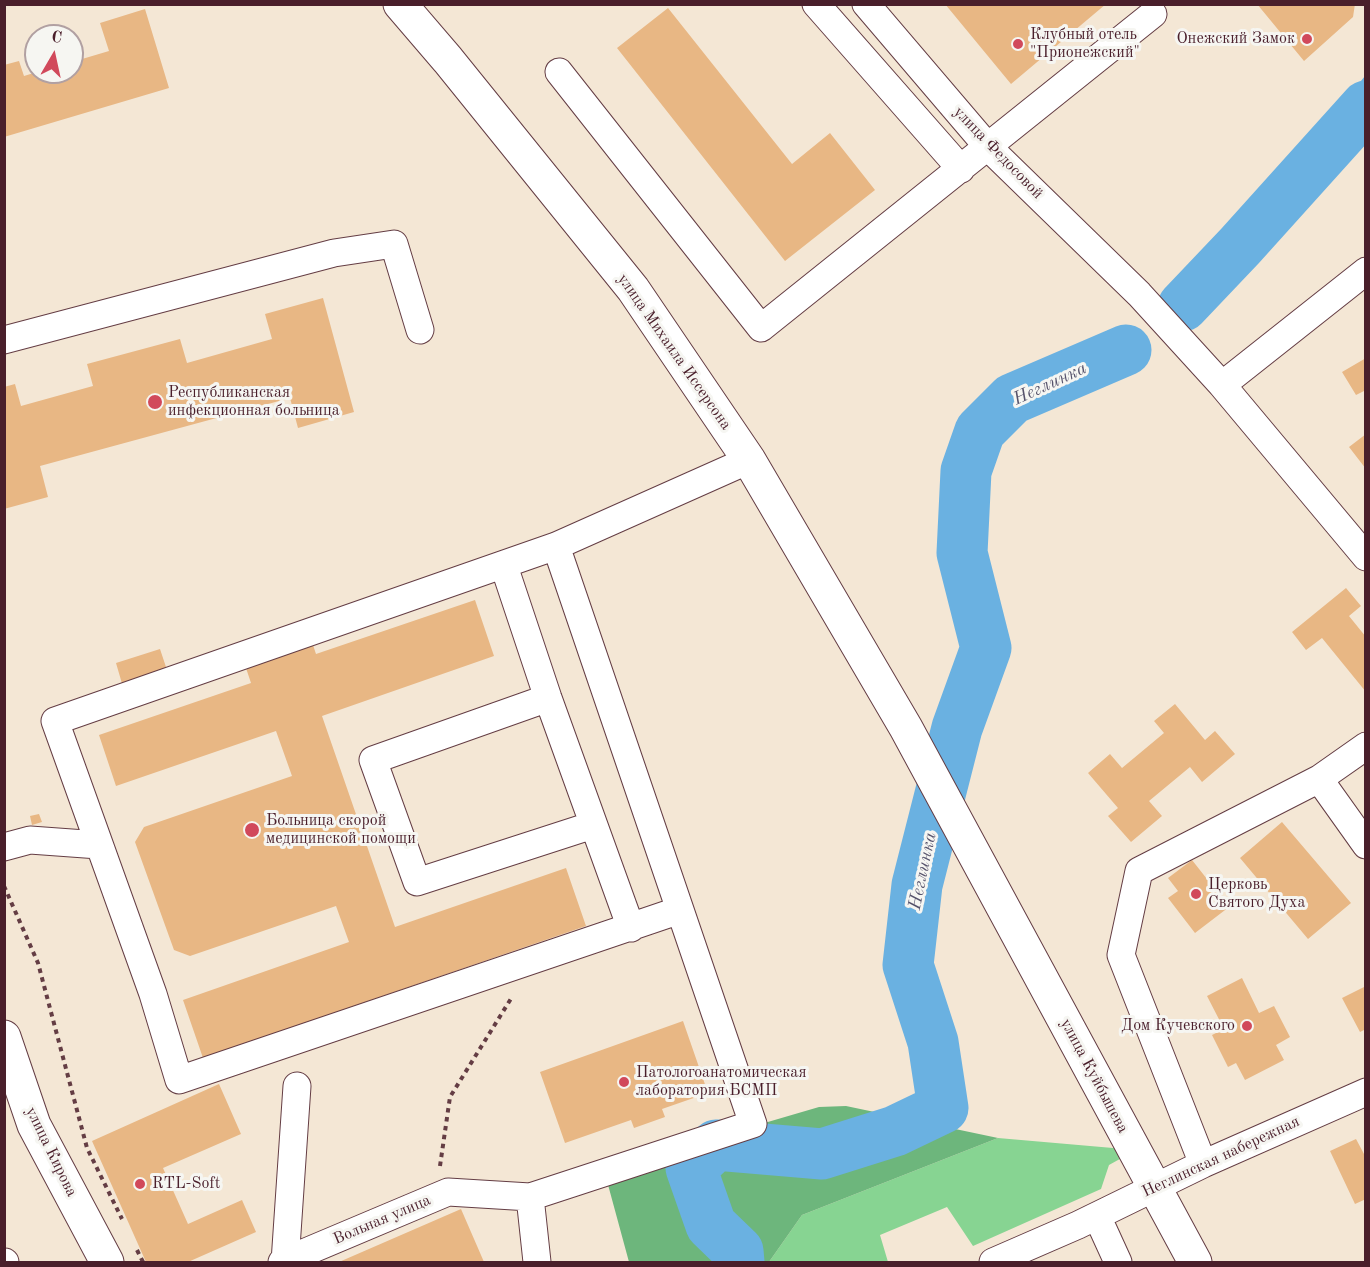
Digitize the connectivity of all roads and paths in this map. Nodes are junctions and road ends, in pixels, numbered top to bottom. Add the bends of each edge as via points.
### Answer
1 (400, 4) edge
2 (816, 4) edge
3 (866, 4) edge
4 (1154, 14) dead end
5 (559, 72) dead end
6 (988, 147) junction
7 (961, 169) junction
8 (1365, 271) edge
9 (420, 330) dead end
10 (4, 340) edge
11 (1222, 385) junction
12 (749, 460) junction
13 (556, 546) junction
14 (1365, 557) edge
15 (504, 566) junction
16 (548, 698) junction
17 (906, 728) joint
18 (1365, 747) edge
19 (1319, 779) junction
20 (593, 825) junction
21 (1365, 844) edge
22 (99, 845) junction
23 (4, 847) edge
24 (4, 886) edge
25 (680, 910) junction
26 (631, 928) junction
27 (515, 992) dead end
28 (4, 1037) edge
29 (297, 1086) dead end
30 (1365, 1092) edge
31 (1203, 1164) junction
32 (1154, 1188) junction
33 (441, 1195) junction
34 (530, 1197) junction
35 (123, 1221) dead end
36 (1088, 1221) junction
37 (133, 1242) dead end
38 (283, 1262) edge
39 (107, 1263) edge
40 (143, 1263) edge
41 (537, 1263) edge
42 (993, 1263) edge
43 (1118, 1263) edge
44 (1195, 1263) edge

1 - 12 main road, улица Михаила Иссерсона via 633,290
2 - 7 street
3 - 6 street, улица Федосовой
4 - 6 street
5 - 7 street via 761,328
6 - 7 street
6 - 11 street, улица Федосовой via 1139,294
8 - 11 street
9 - 10 street via 394,244 334,253
11 - 14 street
12 - 13 street
12 - 17 main road, улица Михаила Иссерсона
13 - 15 street
13 - 25 street
15 - 16 street
15 - 22 street via 55,722
16 - 20 street
16 - 20 street via 373,760 417,882
17 - 32 main road, улица Куйбышева
18 - 19 street
19 - 21 street
19 - 31 street via 1139,871 1121,955
20 - 26 street
22 - 23 street via 30,840
22 - 26 street via 153,994 179,1080
24 - 35 path via 39,963 87,1148
25 - 26 street
25 - 34 street via 753,1124
27 - 33 path via 450,1097
28 - 39 main road, улица Кирова via 34,1125
29 - 38 street
30 - 31 street, Неглинская набережная
31 - 32 street, Неглинская набережная
32 - 36 street, Неглинская набережная
32 - 44 main road, улица Куйбышева
33 - 34 street
33 - 38 street, Вольная улица
34 - 41 street
36 - 42 street, Неглинская набережная
36 - 43 street
37 - 40 path

